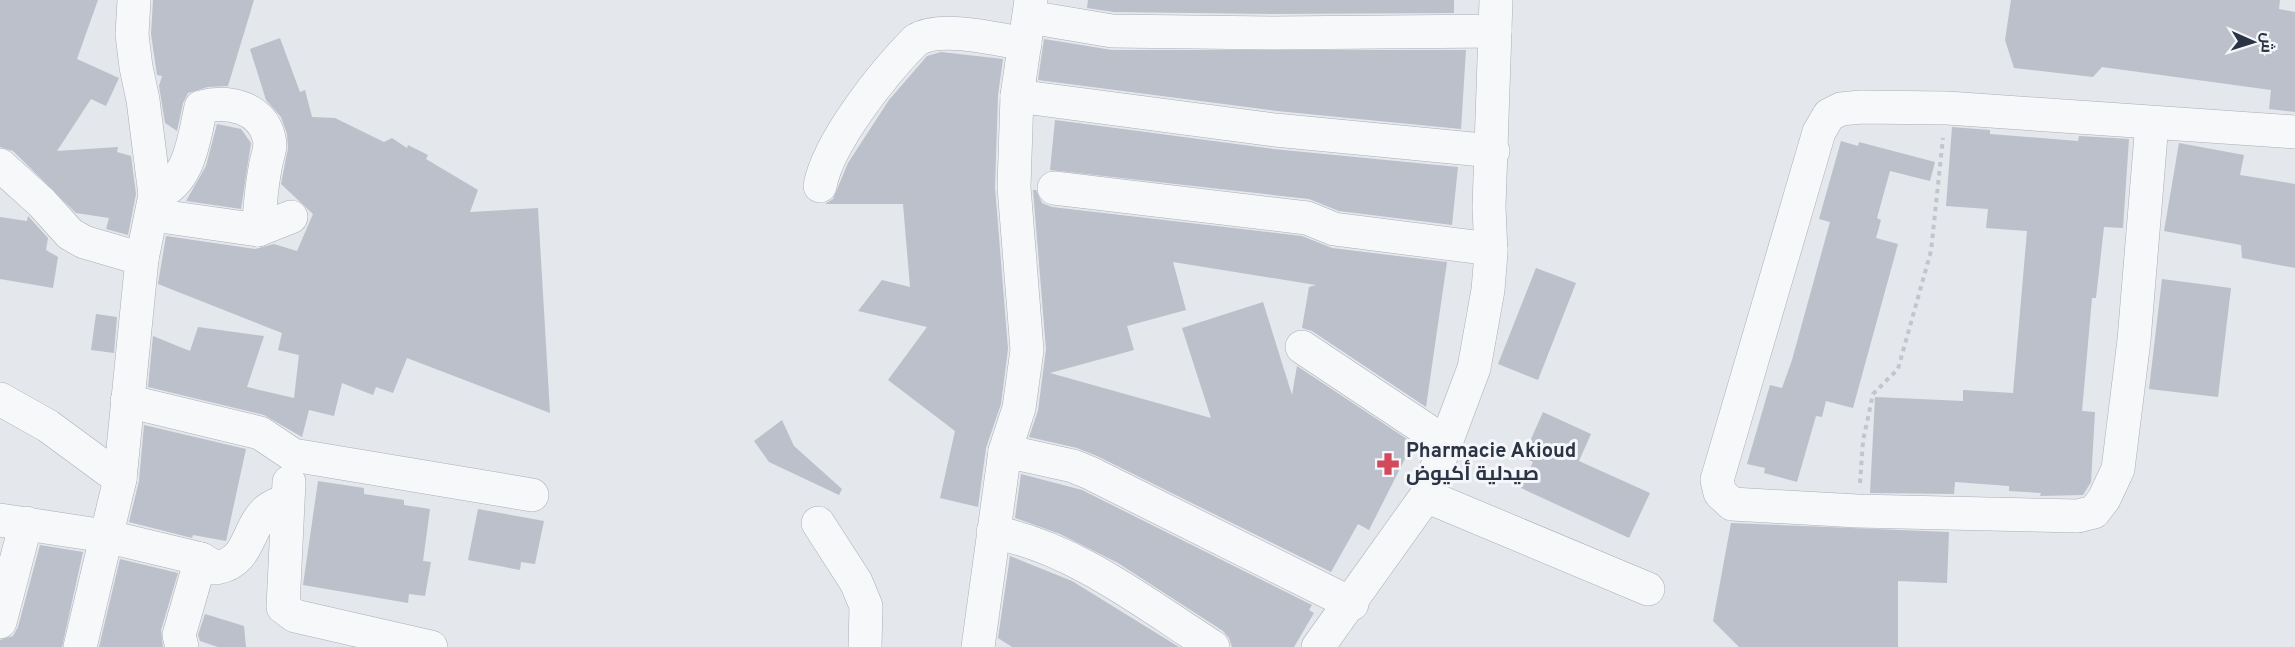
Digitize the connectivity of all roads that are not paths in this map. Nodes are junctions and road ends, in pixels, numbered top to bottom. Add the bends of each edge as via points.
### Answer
1 (134, 0) edge
2 (1496, 15) edge
3 (1028, 20) edge
4 (1017, 96) junction
5 (2152, 123) junction
6 (2295, 132) edge
7 (1493, 151) junction
8 (0, 165) edge
9 (820, 186) dead end
10 (1054, 188) dead end
11 (154, 205) junction
12 (291, 217) dead end
13 (258, 230) junction
14 (1491, 249) junction
15 (142, 259) junction
16 (1302, 347) dead end
17 (0, 399) edge
18 (127, 401) junction
19 (1446, 443) junction
20 (1005, 451) junction
21 (293, 455) junction
22 (120, 479) junction
23 (532, 495) dead end
24 (1426, 496) junction
25 (287, 500) junction
26 (13, 522) edge
27 (818, 523) dead end
28 (993, 532) junction
29 (105, 536) junction
30 (201, 559) junction
31 (1648, 589) dead end
32 (1352, 604) junction
33 (0, 622) edge
34 (985, 643) edge
35 (80, 647) edge
36 (182, 647) edge
37 (431, 647) edge
38 (865, 647) edge
39 (1213, 647) edge
40 (1318, 647) edge

1 - 11 street via 134,57
2 - 3 street via 1285,33 1112,31
2 - 7 street
3 - 4 street
3 - 9 street via 924,35 916,40 836,144 823,169
4 - 7 street via 1275,130
4 - 20 street via 1014,187 1027,350 1018,408
5 - 5 street via 1947,108 1861,107 1829,115 1819,132 1717,480 1720,493 1732,504 1857,511 2078,516 2094,512 2118,469 2134,340
5 - 6 street
7 - 14 street
8 - 15 street via 70,234
10 - 14 street via 1308,218 1334,229
11 - 13 street
11 - 13 street via 178,179 190,155 201,107 218,103 243,107 264,124 270,138
11 - 15 street
12 - 13 street
14 - 19 street via 1474,368
15 - 18 street
16 - 19 street
17 - 22 street via 66,438
18 - 21 street via 261,433
18 - 22 street
19 - 24 street
20 - 28 street
20 - 32 street via 1090,473
21 - 23 street
21 - 25 street
22 - 29 street
24 - 31 street
24 - 32 street
25 - 30 street via 267,509 248,545 228,566 216,568
25 - 37 street via 284,607 289,613
26 - 29 street
26 - 33 street via 5,613
27 - 38 street via 856,582 866,606
28 - 34 street
28 - 39 street via 1025,538 1057,551
29 - 30 street
29 - 35 street
30 - 36 street via 179,634
32 - 40 street

